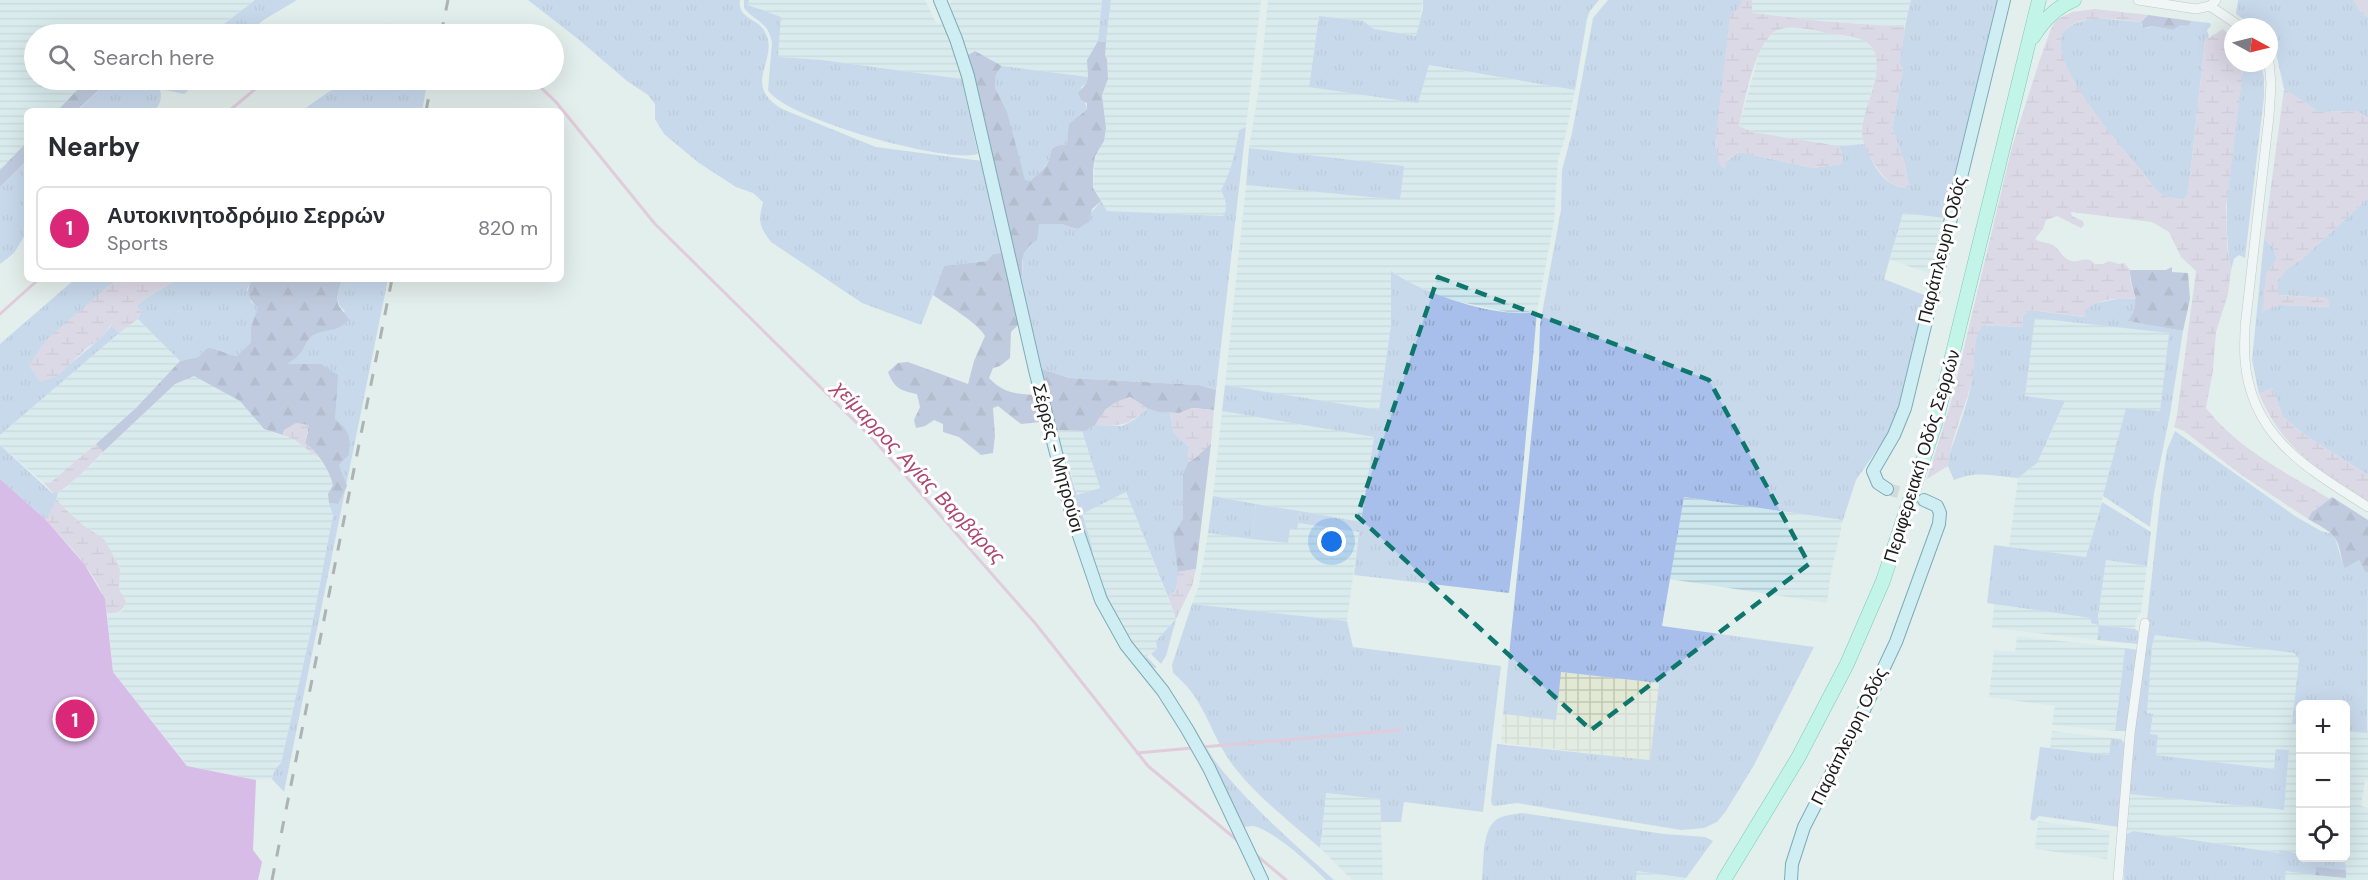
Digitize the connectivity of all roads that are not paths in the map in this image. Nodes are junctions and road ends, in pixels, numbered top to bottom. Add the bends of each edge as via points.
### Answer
1 (940, 0) edge
2 (2004, 0) edge
3 (2039, 0) edge
4 (2074, 0) edge
5 (2138, 0) edge
6 (2213, 3) edge
7 (2230, 18) edge
8 (2028, 47) junction
9 (2270, 72) edge
10 (1887, 489) dead end
11 (1924, 500) tunnel mouth
12 (2368, 507) edge
13 (2145, 623) dead end
14 (1260, 875) edge
15 (1724, 880) edge
16 (1791, 880) edge
17 (2118, 880) edge

1 - 14 street, Σέρρες - Μητρούσι via 968,76 1071,512 1101,600 1114,628 1187,729
2 - 10 street, Παράπλευρη Οδός via 1905,408 1873,471 1878,483
3 - 8 main road, Περιφερειακή Οδός Σερρών
4 - 8 main road via 2062,4 2045,20
5 - 6 street via 2196,9
6 - 7 street
8 - 15 main road, Περιφερειακή Οδός Σερρών via 1937,418 1883,580 1847,664 1798,758
9 - 12 street via 2269,116 2245,327 2248,383 2266,423 2294,457
11 - 16 street, Παράπλευρη Οδός via 1937,506 1939,524 1896,642 1804,827
13 - 17 street via 2130,734

